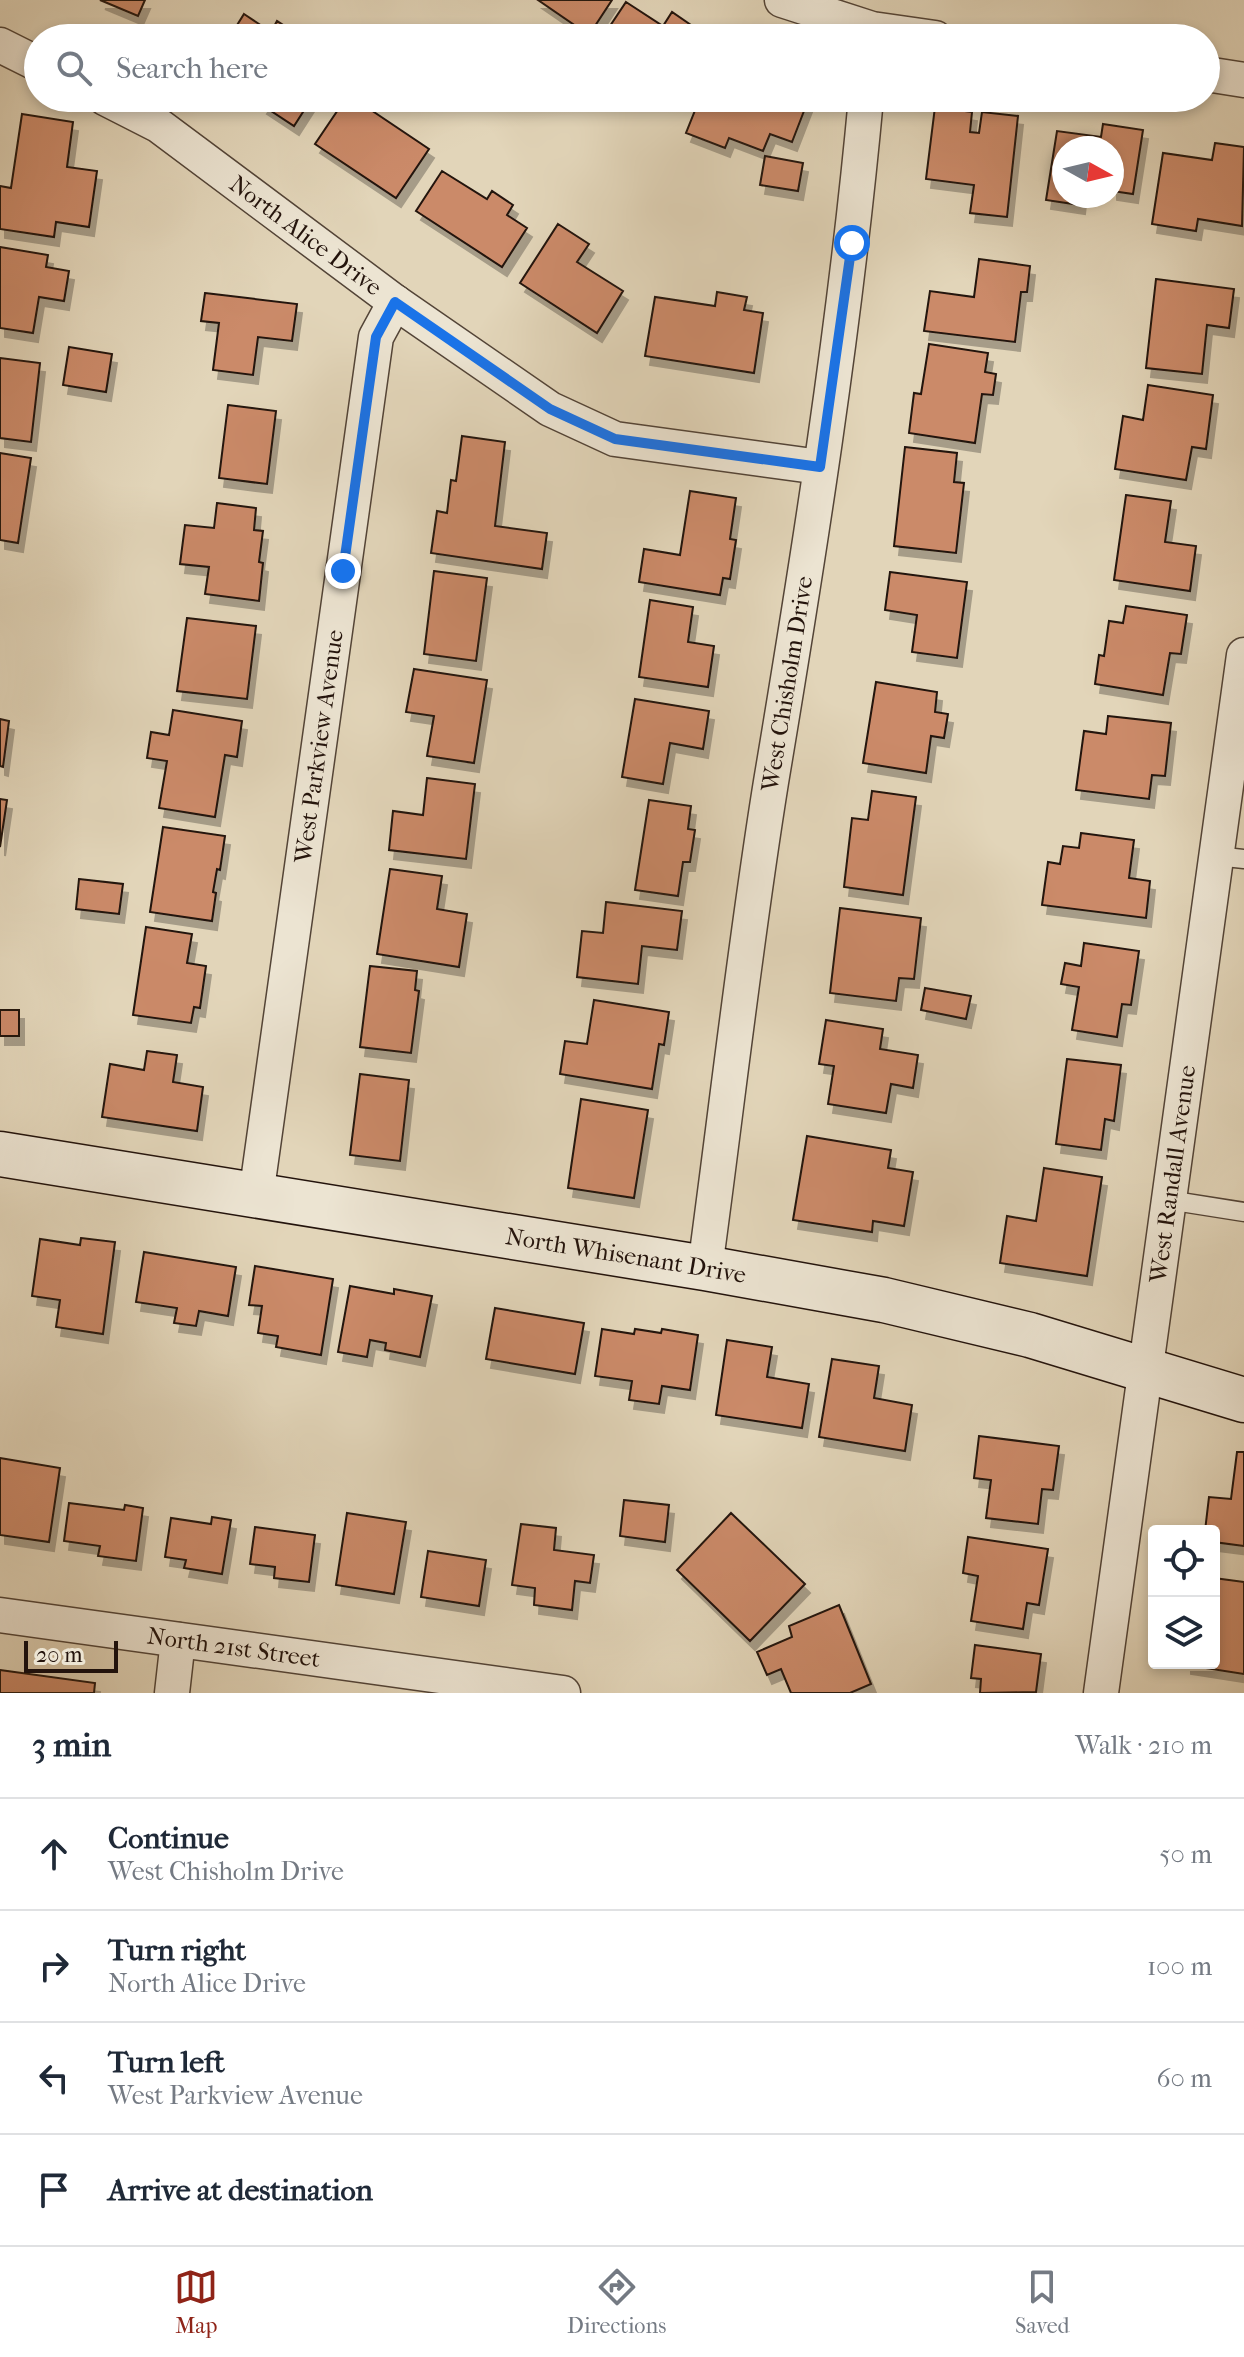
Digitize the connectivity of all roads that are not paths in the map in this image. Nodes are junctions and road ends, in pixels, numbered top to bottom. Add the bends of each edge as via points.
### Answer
1 (782, 0) edge
2 (845, 24) edge
3 (0, 45) edge
4 (24, 57) edge
5 (1220, 76) edge
6 (1244, 80) edge
7 (132, 112) edge
8 (865, 112) edge
9 (395, 302) junction
10 (820, 467) junction
11 (1244, 655) edge
12 (1230, 857) edge
13 (0, 1154) edge
14 (256, 1196) junction
15 (1168, 1200) junction
16 (1244, 1212) edge
17 (705, 1268) junction
18 (1146, 1369) junction
19 (1244, 1400) edge
20 (0, 1615) edge
21 (178, 1640) junction
22 (172, 1693) edge
23 (563, 1693) edge
24 (1101, 1693) edge

1 - 2 street
3 - 4 street
5 - 6 street
7 - 9 street, North Alice Drive via 158,125
8 - 10 street, West Chisholm Drive
9 - 10 street, North Alice Drive via 550,409 615,439
9 - 14 street, West Parkview Avenue via 376,337
10 - 17 street, West Chisholm Drive
11 - 12 street, West Randall Avenue
12 - 15 street, West Randall Avenue
13 - 14 street, North Whisenant Drive
14 - 17 street, North Whisenant Drive
15 - 16 lane
15 - 18 street, West Randall Avenue
17 - 18 street, North Whisenant Drive via 884,1300
18 - 19 street, North Whisenant Drive
18 - 24 street, West Randall Avenue
20 - 21 street, North 21st Street
21 - 22 street
21 - 23 street, North 21st Street

